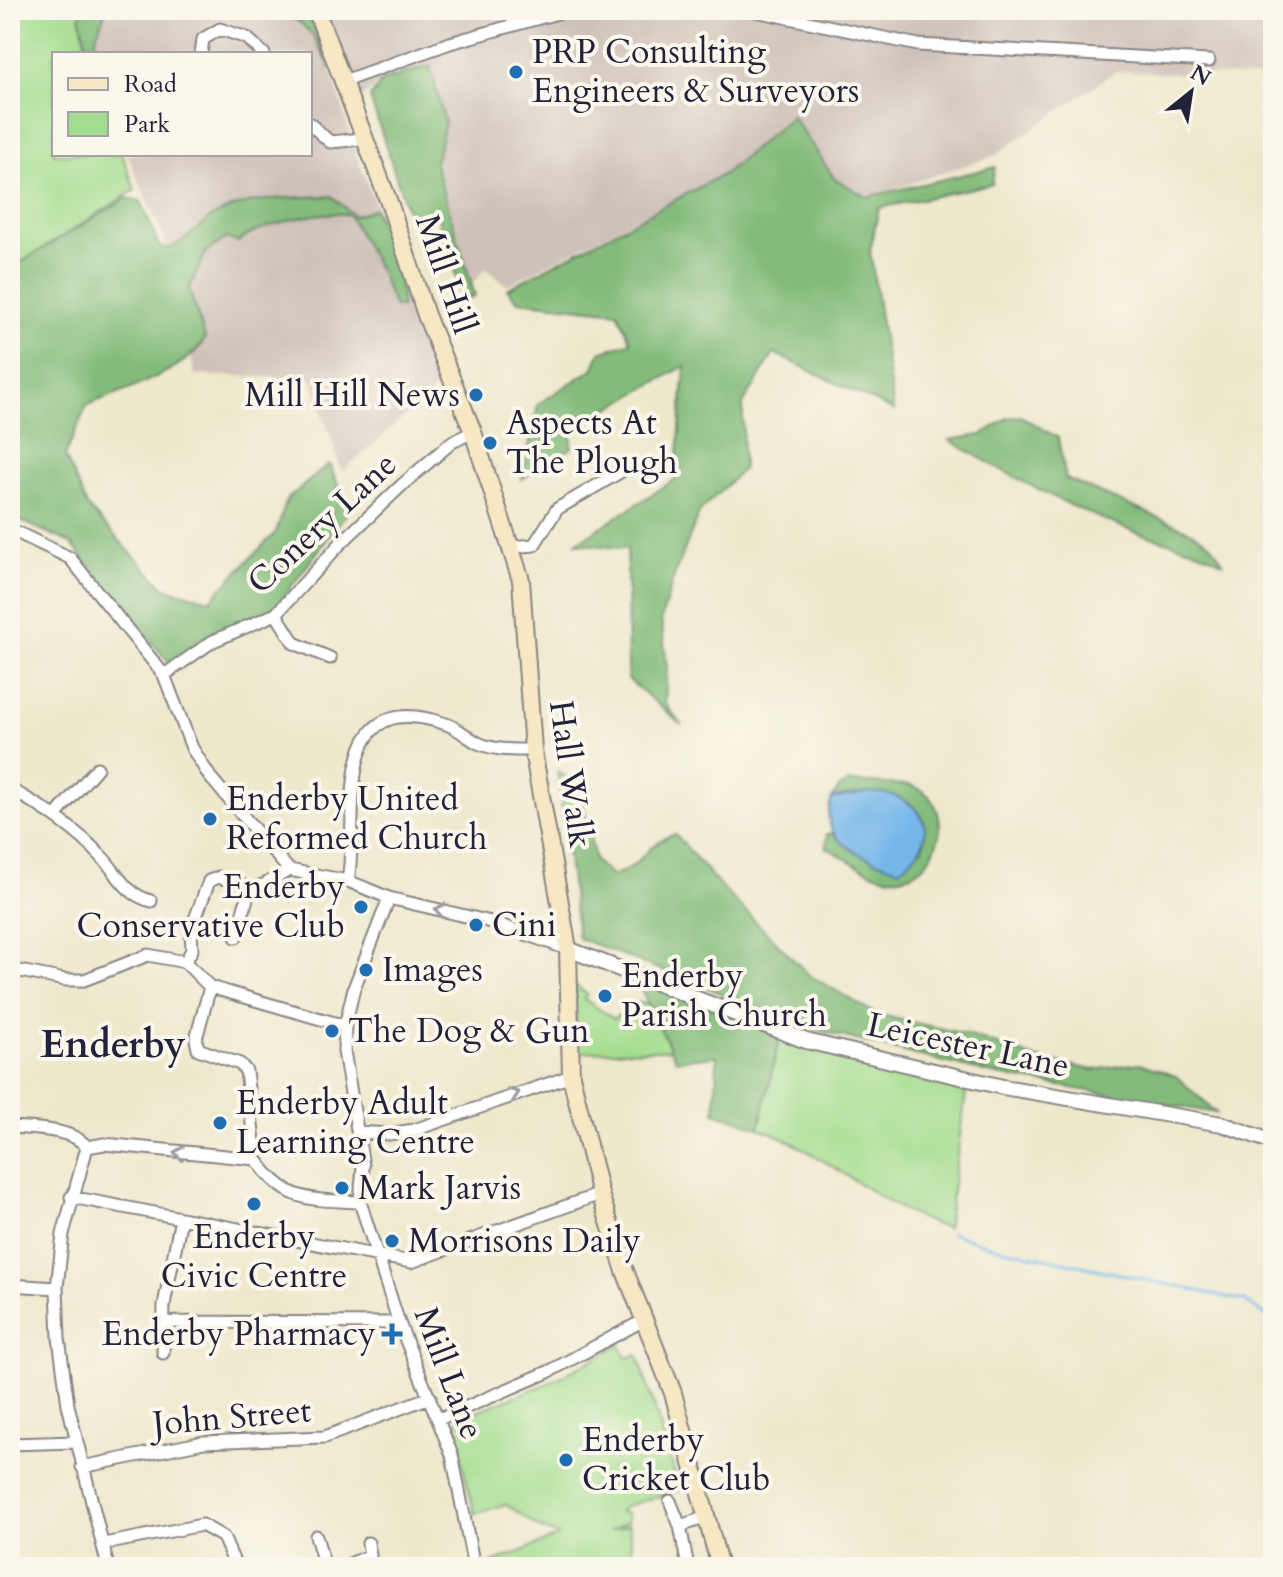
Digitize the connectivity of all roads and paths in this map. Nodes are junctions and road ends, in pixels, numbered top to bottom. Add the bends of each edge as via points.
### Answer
1 (316, 10) edge
2 (568, 10) edge
3 (751, 10) edge
4 (201, 52) edge
5 (262, 52) edge
6 (1209, 61) dead end
7 (344, 81) junction
8 (312, 126) edge
9 (363, 139) junction
10 (473, 432) junction
11 (620, 472) dead end
12 (10, 529) edge
13 (514, 552) junction
14 (276, 614) junction
15 (330, 658) dead end
16 (164, 675) junction
17 (533, 750) junction
18 (97, 768) dead end
19 (10, 789) edge
20 (56, 815) junction
21 (289, 870) junction
22 (348, 881) junction
23 (250, 888) junction
24 (389, 898) junction
25 (151, 901) dead end
26 (177, 926) dead end
27 (191, 930) junction
28 (236, 937) dead end
29 (568, 949) junction
30 (185, 962) junction
31 (10, 969) edge
32 (210, 990) junction
33 (345, 1026) junction
34 (571, 1076) junction
35 (10, 1127) edge
36 (358, 1132) junction
37 (1273, 1142) edge
38 (87, 1147) junction
39 (256, 1159) junction
40 (600, 1194) junction
41 (71, 1197) junction
42 (360, 1202) junction
43 (181, 1218) junction
44 (377, 1255) junction
45 (10, 1285) edge
46 (57, 1288) junction
47 (644, 1320) junction
48 (164, 1322) junction
49 (399, 1323) junction
50 (163, 1353) dead end
51 (430, 1397) junction
52 (439, 1419) junction
53 (76, 1442) junction
54 (10, 1444) edge
55 (82, 1467) junction
56 (670, 1501) dead end
57 (707, 1517) junction
58 (680, 1526) junction
59 (316, 1536) dead end
60 (368, 1543) dead end
61 (104, 1544) junction
62 (108, 1567) edge
63 (236, 1567) edge
64 (325, 1567) edge
65 (343, 1567) edge
66 (474, 1567) edge
67 (688, 1567) edge
68 (720, 1567) edge

1 - 7 main road, Mill Hill
2 - 7 street via 450,43
3 - 6 street via 918,45
4 - 5 street via 203,39 220,29 247,38
7 - 9 main road, Mill Hill
8 - 9 street via 330,142
9 - 10 main road, Mill Hill
10 - 13 main road, Mill Hill
10 - 14 street, Conery Lane via 452,442 402,485
11 - 13 street via 557,509 534,545
12 - 16 street via 70,558
13 - 17 main road, Hall Walk via 527,633
14 - 15 street via 294,643
14 - 16 street, Conery Lane via 213,641
16 - 21 street via 192,748 210,777
17 - 22 street via 498,749 448,724 415,717 386,719 369,731 354,765
17 - 29 main road, Hall Walk
18 - 20 street
19 - 20 street
20 - 25 street via 103,857 125,887
21 - 22 street
21 - 23 street
22 - 24 street
23 - 27 street via 215,877 209,881
23 - 28 street
29 -> 24 street via 491,922
24 - 33 street
26 - 27 street
27 - 30 street via 192,950
29 - 34 main road, Hall Walk
29 - 37 street, Leicester Lane via 806,1041 1003,1087 1222,1124
30 - 31 street via 142,956 84,980
30 - 32 street
32 - 33 street
32 - 39 street via 196,1044 202,1053 244,1066
33 - 36 street via 344,1051
36 -> 34 street via 414,1130
34 - 40 main road, Hall Walk
35 - 38 street via 79,1138
36 - 42 street via 363,1166
39 -> 38 street via 104,1144
38 - 41 street
39 - 42 street via 294,1196
40 - 44 street via 411,1262
40 - 47 main road, Hall Walk
41 - 43 street
41 - 46 street
42 - 44 street, Mill Lane
43 - 44 street
43 - 48 street
44 - 49 street, Mill Lane
45 - 46 street
46 - 53 street via 59,1338
47 - 52 street via 548,1372
47 - 57 main road, Hall Walk via 673,1393
48 - 49 street
48 - 50 street
49 - 51 street, Mill Lane
51 - 52 street, Mill Lane
51 - 55 street, John Street via 325,1437 204,1442
52 - 66 street, Mill Lane via 452,1455
53 - 54 street
53 - 55 street
55 - 61 street
56 - 58 street
57 - 58 street
57 - 68 main road, Hall Walk
58 - 67 street
59 - 64 street
60 - 65 street via 370,1555
61 - 62 street
61 - 63 street via 202,1525 223,1537

